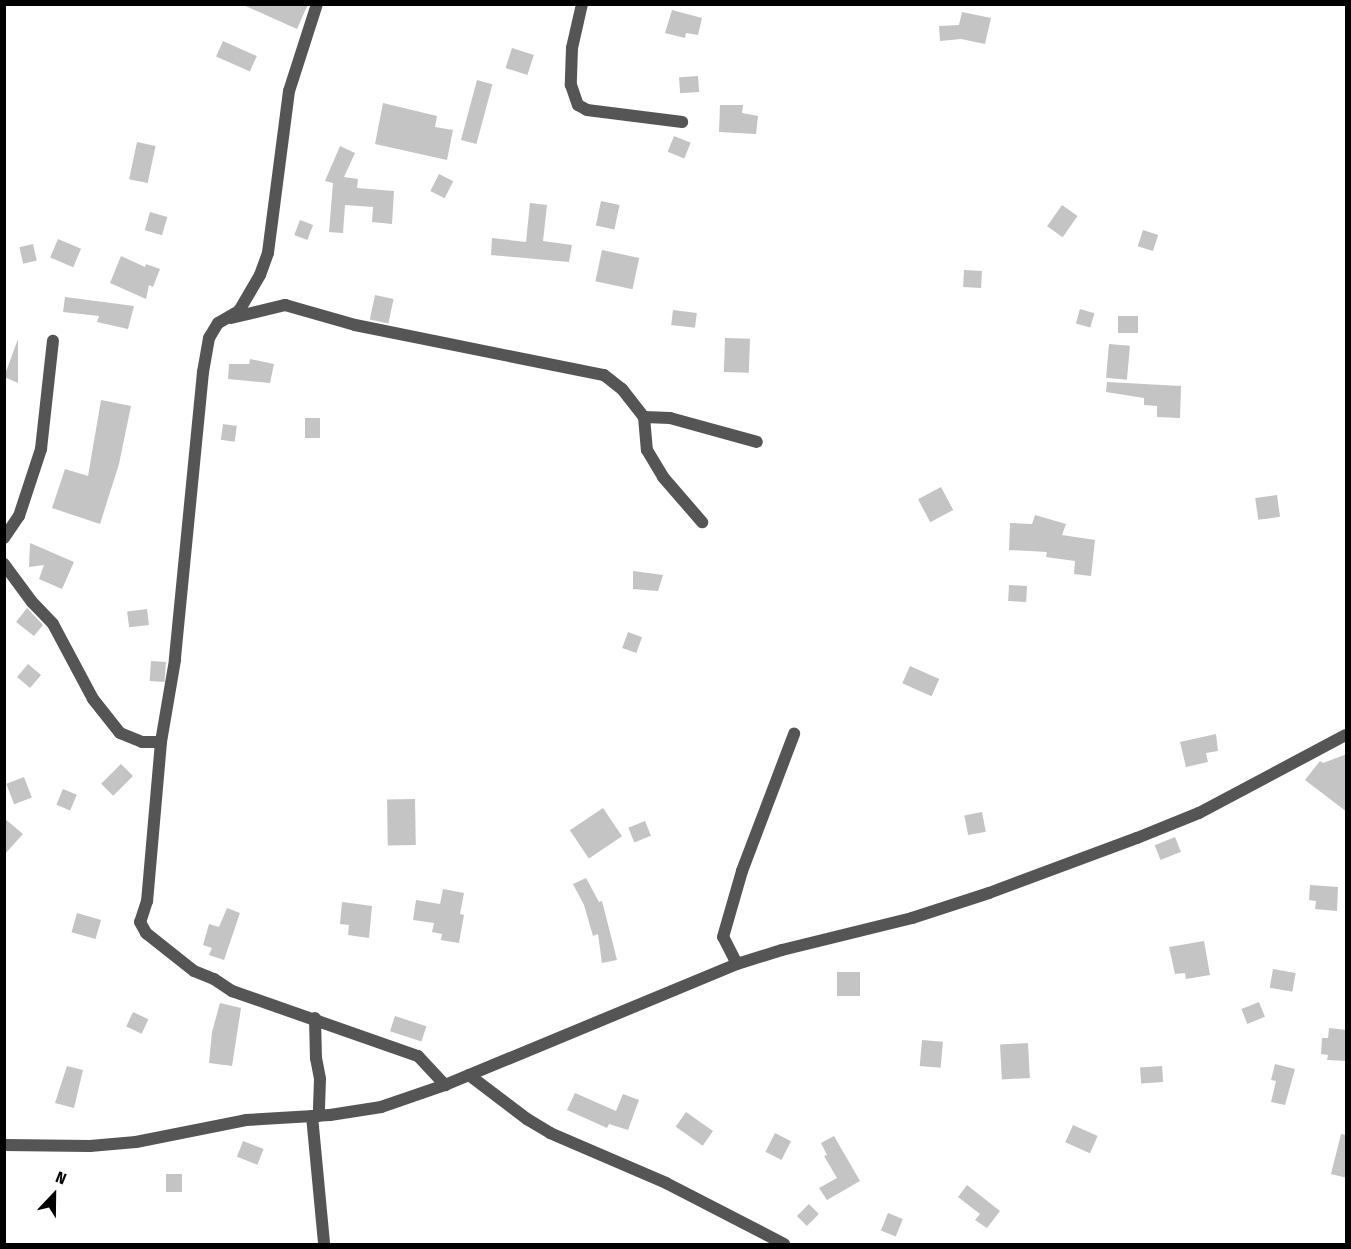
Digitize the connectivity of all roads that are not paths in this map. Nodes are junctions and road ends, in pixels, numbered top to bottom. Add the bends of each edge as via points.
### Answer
1 (317, 4) edge
2 (582, 4) edge
3 (682, 122) dead end
4 (227, 320) junction
5 (53, 341) dead end
6 (644, 417) junction
7 (757, 442) dead end
8 (702, 522) dead end
9 (4, 538) edge
10 (4, 564) edge
11 (794, 734) dead end
12 (1347, 735) edge
13 (161, 742) junction
14 (737, 964) junction
15 (315, 1018) junction
16 (469, 1075) junction
17 (445, 1085) junction
18 (316, 1116) junction
19 (4, 1145) edge
20 (324, 1245) edge
21 (784, 1245) edge

1 - 4 street via 289,91 268,253 251,294
2 - 3 street via 572,48 571,85 579,105 587,110
4 - 6 street via 285,305 355,325 604,375 622,389
4 - 13 street via 218,324 209,338 203,372 176,660
5 - 9 street via 41,449 19,516
6 - 7 street via 670,418
6 - 8 street via 647,450 663,477
10 - 13 street via 53,624 93,699 120,733 142,742
11 - 14 street via 742,871 723,938
12 - 14 street via 1219,804 1137,838 912,918
13 - 15 street via 147,901 140,922 146,933 194,971 232,991
14 - 16 street
15 - 17 street via 418,1056
15 - 18 street via 320,1079
16 - 17 street
16 - 21 street via 526,1119 550,1132 666,1183
17 - 18 street via 381,1107
18 - 19 street via 246,1120 136,1142
18 - 20 street

